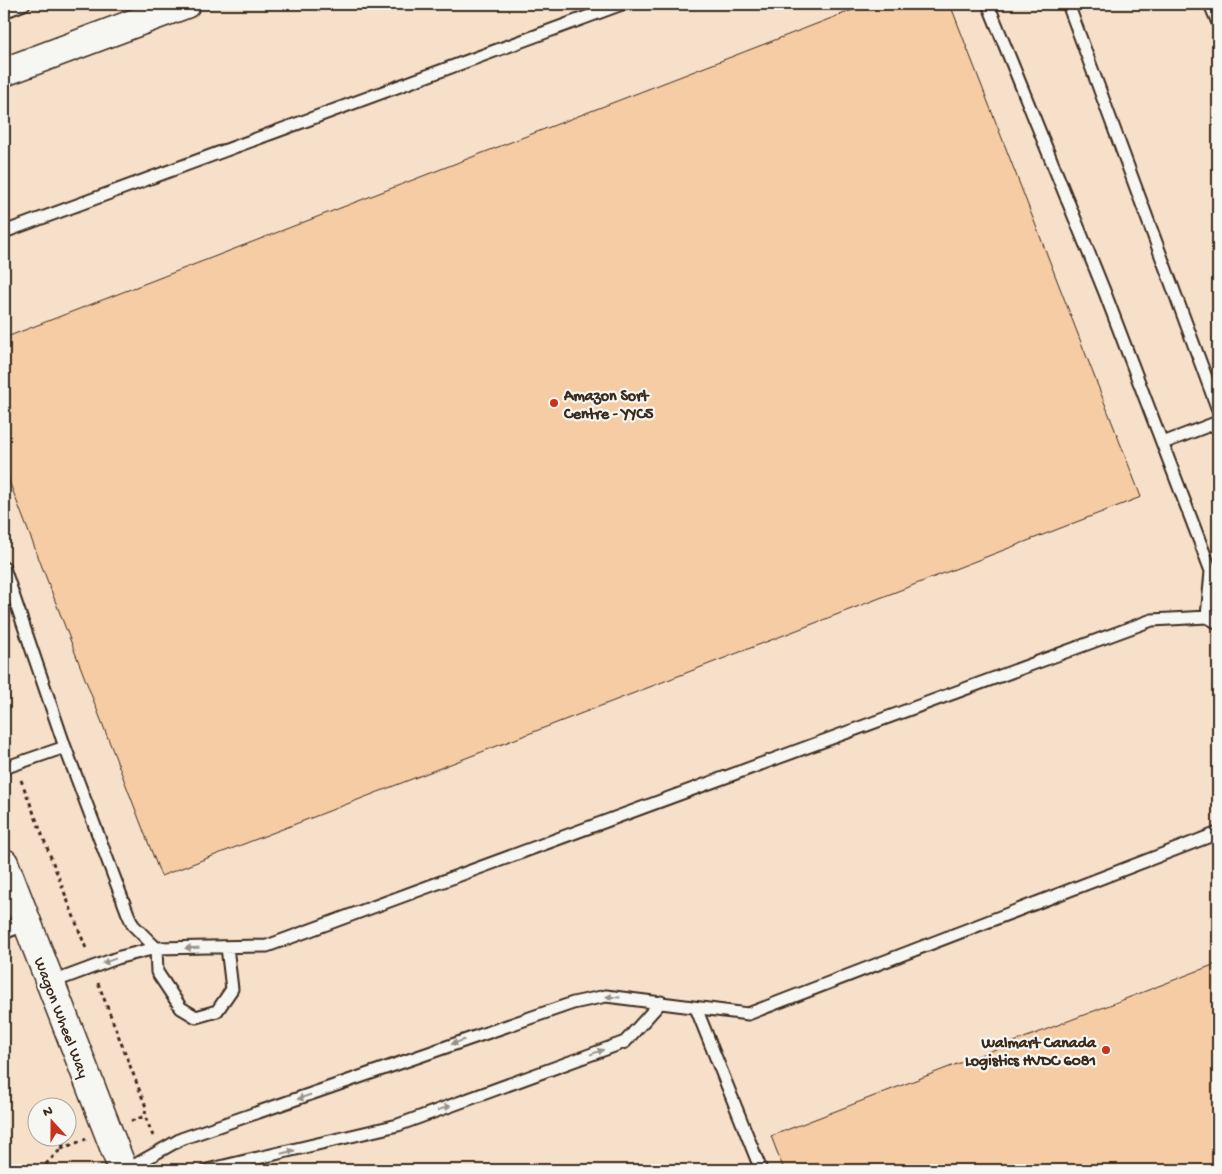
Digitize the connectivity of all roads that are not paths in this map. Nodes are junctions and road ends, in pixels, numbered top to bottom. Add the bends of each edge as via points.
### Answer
1 (24, 4) edge
2 (186, 4) edge
3 (622, 4) edge
4 (988, 4) edge
5 (1068, 4) edge
6 (1210, 4) edge
7 (4, 12) edge
8 (1218, 23) edge
9 (4, 72) edge
10 (4, 232) edge
11 (1218, 410) edge
12 (1218, 422) edge
13 (1163, 443) junction
14 (4, 568) edge
15 (1207, 617) junction
16 (1218, 623) edge
17 (65, 747) junction
18 (4, 768) edge
19 (1218, 833) edge
20 (4, 864) edge
21 (16, 928) edge
22 (228, 947) junction
23 (156, 948) junction
24 (50, 983) junction
25 (661, 1002) junction
26 (696, 1008) junction
27 (124, 1170) edge
28 (207, 1170) edge
29 (761, 1170) edge

1 - 7 lane
2 - 9 street
3 - 10 lane
4 - 13 lane
5 - 11 lane
6 - 8 lane
12 - 13 lane
13 - 15 lane via 1210,571
14 - 17 lane
15 - 16 lane
15 - 22 lane via 1152,620 267,946
17 - 18 lane
17 - 23 lane via 128,914 133,925
19 - 26 lane via 748,1014
20 - 21 street, Wagon Wheel Way
21 - 24 street, Wagon Wheel Way
22 -> 23 lane
22 - 23 lane via 232,990 217,1011 196,1017 181,1008 157,972
23 -> 24 lane via 120,957
24 - 27 street, Wagon Wheel Way
25 - 26 lane
25 -> 27 lane via 606,996 573,1003 181,1139
28 -> 25 lane via 398,1125 625,1042
26 - 29 lane

